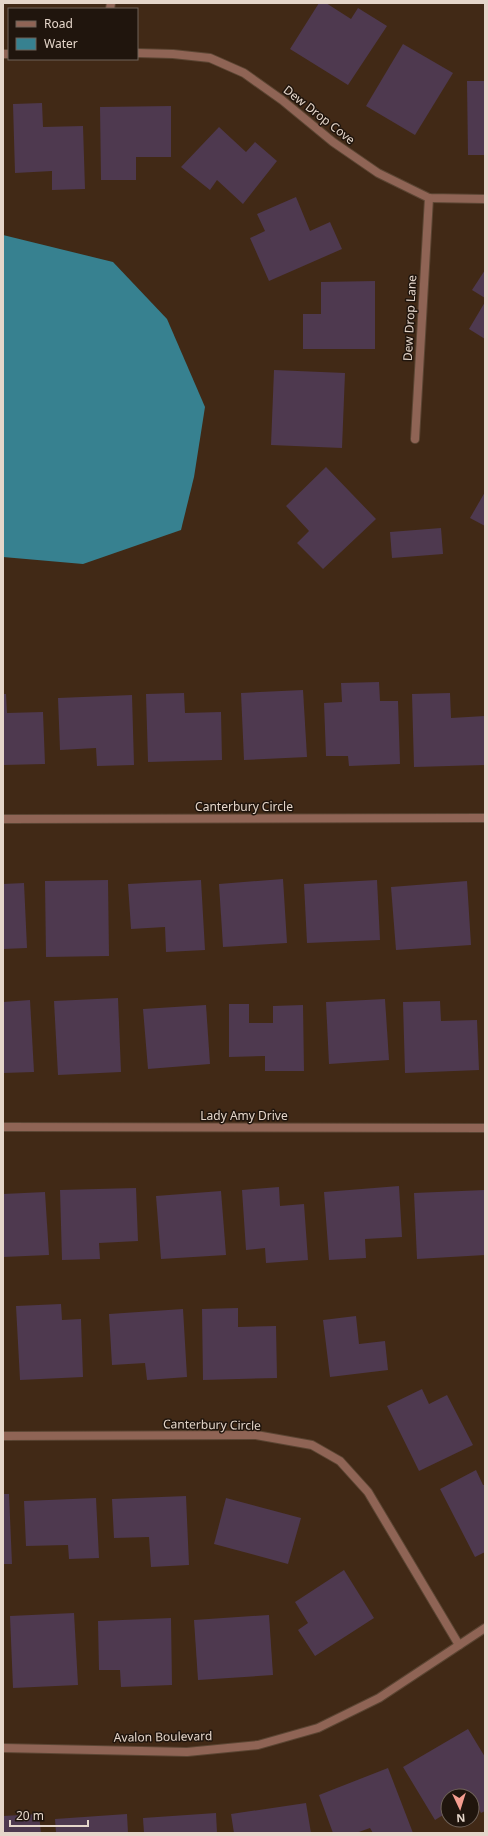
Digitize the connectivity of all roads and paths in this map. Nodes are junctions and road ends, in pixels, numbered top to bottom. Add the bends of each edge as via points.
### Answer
1 (138, 53) edge
2 (429, 198) junction
3 (485, 199) edge
4 (415, 439) dead end
5 (485, 818) edge
6 (3, 819) edge
7 (3, 1127) edge
8 (485, 1128) edge
9 (3, 1436) edge
10 (485, 1628) edge
11 (459, 1645) junction
12 (3, 1748) edge

1 - 2 street, Dew Drop Cove via 210,58 244,73 333,142 378,173
2 - 3 street, Dew Drop Cove
2 - 4 street, Dew Drop Lane
5 - 6 street, Canterbury Circle
7 - 8 street, Lady Amy Drive
9 - 11 street, Canterbury Circle via 256,1435 312,1445 340,1461 368,1492
10 - 11 street, Avalon Boulevard
11 - 12 street, Avalon Boulevard via 379,1698 318,1728 258,1745 187,1752

